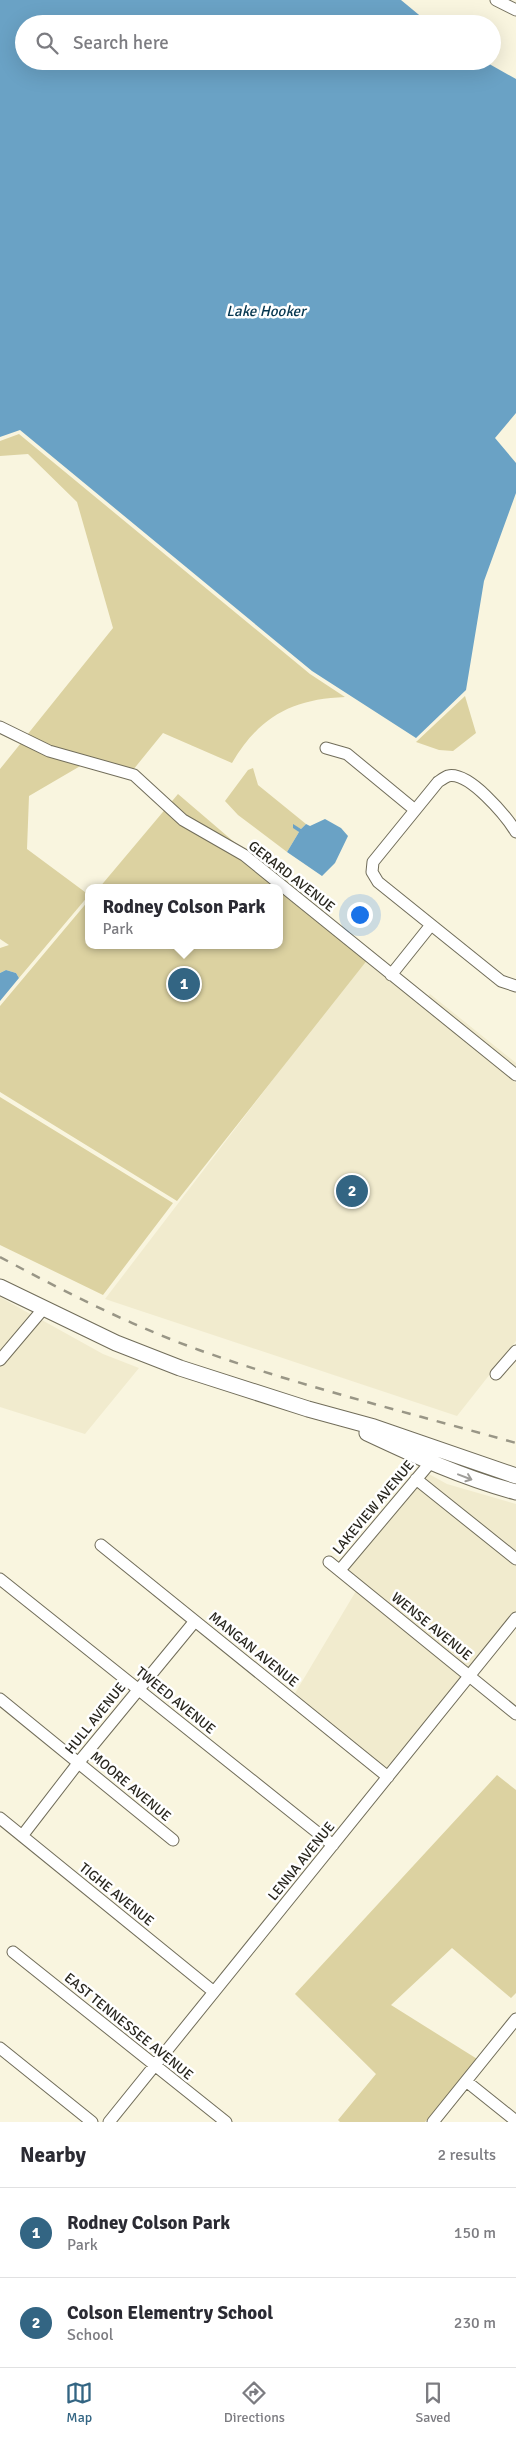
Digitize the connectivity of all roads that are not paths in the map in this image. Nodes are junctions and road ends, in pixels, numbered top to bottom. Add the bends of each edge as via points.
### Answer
1 (496, 0) edge
2 (516, 10) edge
3 (0, 727) edge
4 (326, 748) dead end
5 (415, 810) junction
6 (516, 832) edge
7 (280, 884) edge
8 (283, 887) edge
9 (431, 925) junction
10 (391, 975) junction
11 (516, 986) edge
12 (516, 1075) edge
13 (0, 1287) edge
14 (44, 1308) junction
15 (516, 1351) edge
16 (0, 1360) edge
17 (496, 1374) dead end
18 (308, 1409) junction
19 (430, 1463) junction
20 (516, 1476) edge
21 (416, 1479) junction
22 (516, 1492) edge
23 (101, 1545) dead end
24 (516, 1559) edge
25 (329, 1562) dead end
26 (340, 1570) junction
27 (0, 1579) edge
28 (516, 1618) edge
29 (195, 1621) junction
30 (469, 1676) junction
31 (138, 1688) junction
32 (0, 1699) edge
33 (516, 1714) edge
34 (78, 1762) junction
35 (388, 1777) junction
36 (0, 1818) edge
37 (22, 1836) junction
38 (173, 1840) dead end
39 (333, 1845) junction
40 (13, 1952) dead end
41 (214, 1992) junction
42 (516, 2019) edge
43 (0, 2048) edge
44 (155, 2066) junction
45 (466, 2081) junction
46 (516, 2121) edge
47 (92, 2122) edge
48 (109, 2122) edge
49 (226, 2122) edge
50 (433, 2122) edge

1 - 2 street
3 - 7 street, GERARD AVENUE via 49,751 134,775 183,820 244,855
4 - 5 street via 347,754
5 - 6 street via 438,782 449,776 464,779 502,811
5 - 9 street via 373,862 372,872 378,882
8 - 10 street, GERARD AVENUE
9 - 10 street
9 - 11 street via 500,981
10 - 12 street, GERARD AVENUE
13 - 14 main road
14 - 16 street
14 - 18 main road via 116,1343
15 - 17 street
18 - 19 main road
18 - 20 main road via 374,1427
19 - 21 street, LAKEVIEW AVENUE
19 -> 22 main road via 481,1483
21 - 24 street
21 - 26 street, LAKEVIEW AVENUE
23 - 29 street, MANGAN AVENUE
25 - 26 street, WENSE AVENUE
26 - 30 street, WENSE AVENUE
27 - 31 street, TWEED AVENUE
28 - 30 street, LENNA AVENUE
29 - 31 street, HULL AVENUE
29 - 35 street, MANGAN AVENUE
30 - 33 street, WENSE AVENUE
30 - 35 street, LENNA AVENUE
31 - 34 street, HULL AVENUE
31 - 39 street, TWEED AVENUE
32 - 34 street, MOORE AVENUE
34 - 37 street, HULL AVENUE
34 - 38 street, MOORE AVENUE
35 - 39 street, LENNA AVENUE
36 - 37 street, TIGHE AVENUE
37 - 41 street, TIGHE AVENUE
39 - 41 street, LENNA AVENUE
40 - 44 street, EAST TENNESSEE AVENUE
41 - 44 street, LENNA AVENUE
42 - 45 street
43 - 47 street
44 - 48 street, LENNA AVENUE
44 - 49 street, EAST TENNESSEE AVENUE
45 - 46 street
45 - 50 street

